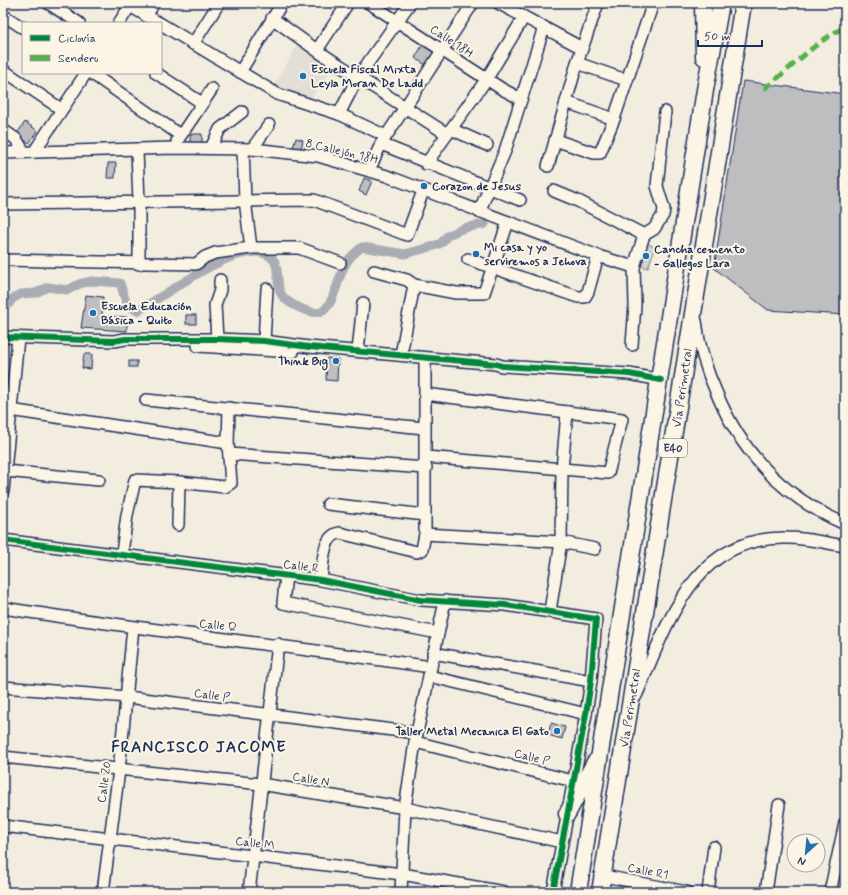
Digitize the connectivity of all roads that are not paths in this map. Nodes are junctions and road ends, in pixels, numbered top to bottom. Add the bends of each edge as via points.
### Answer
1 (48, 3) edge
2 (154, 3) edge
3 (219, 3) edge
4 (282, 3) edge
5 (348, 3) edge
6 (369, 3) edge
7 (410, 3) edge
8 (473, 3) edge
9 (498, 3) edge
10 (652, 3) edge
11 (703, 3) edge
12 (721, 3) edge
13 (743, 3) edge
14 (749, 3) edge
15 (596, 4) edge
16 (128, 5) edge
17 (3, 15) edge
18 (146, 16) junction
19 (524, 17) junction
20 (272, 18) junction
21 (77, 22) edge
22 (120, 22) edge
23 (156, 22) edge
24 (399, 22) junction
25 (162, 25) edge
26 (22, 27) edge
27 (544, 27) junction
28 (738, 28) junction
29 (193, 44) junction
30 (582, 48) junction
31 (317, 50) junction
32 (442, 50) junction
33 (577, 63) junction
34 (3, 70) edge
35 (240, 72) junction
36 (85, 74) edge
37 (92, 74) edge
38 (158, 74) edge
39 (358, 77) junction
40 (486, 80) junction
41 (626, 80) junction
42 (212, 89) dead end
43 (705, 90) junction
44 (521, 99) junction
45 (566, 102) junction
46 (202, 103) junction
47 (405, 107) junction
48 (61, 109) junction
49 (242, 112) dead end
50 (665, 112) dead end
51 (339, 114) junction
52 (614, 119) junction
53 (269, 125) dead end
54 (3, 130) edge
55 (449, 131) junction
56 (180, 135) junction
57 (383, 140) junction
58 (555, 140) junction
59 (487, 145) dead end
60 (173, 148) junction
61 (211, 148) junction
62 (247, 149) junction
63 (137, 151) junction
64 (3, 152) edge
65 (29, 152) junction
66 (426, 164) junction
67 (548, 166) dead end
68 (369, 170) junction
69 (489, 188) junction
70 (423, 191) junction
71 (554, 191) dead end
72 (245, 200) junction
73 (520, 200) dead end
74 (139, 202) junction
75 (3, 204) edge
76 (479, 212) junction
77 (508, 222) junction
78 (644, 235) junction
79 (251, 248) junction
80 (598, 256) junction
81 (468, 259) dead end
82 (3, 260) edge
83 (340, 263) dead end
84 (139, 264) junction
85 (491, 267) junction
86 (634, 267) junction
87 (374, 271) dead end
88 (220, 280) dead end
89 (414, 285) junction
90 (267, 289) dead end
91 (696, 289) junction
92 (363, 303) dead end
93 (3, 337) edge
94 (18, 338) junction
95 (217, 339) junction
96 (114, 341) junction
97 (264, 341) junction
98 (632, 345) dead end
99 (309, 350) junction
100 (358, 351) junction
101 (401, 355) junction
102 (425, 363) junction
103 (502, 366) junction
104 (661, 380) junction
105 (425, 394) junction
106 (146, 400) dead end
107 (229, 408) junction
108 (10, 410) junction
109 (567, 412) junction
110 (6, 427) edge
111 (424, 428) junction
112 (228, 449) junction
113 (426, 463) junction
114 (562, 470) junction
115 (5, 471) junction
116 (99, 480) dead end
117 (179, 482) junction
118 (3, 491) edge
119 (328, 504) dead end
120 (425, 515) junction
121 (845, 524) edge
122 (178, 525) dead end
123 (425, 534) junction
124 (3, 540) edge
125 (561, 542) junction
126 (845, 546) edge
127 (594, 549) dead end
128 (122, 553) junction
129 (286, 576) junction
130 (320, 580) junction
131 (445, 601) junction
132 (3, 608) edge
133 (550, 611) junction
134 (133, 628) junction
135 (438, 633) junction
136 (278, 644) junction
137 (433, 653) junction
138 (430, 672) junction
139 (591, 681) junction
140 (3, 687) edge
141 (127, 696) junction
142 (629, 712) junction
143 (586, 714) junction
144 (269, 715) junction
145 (416, 737) junction
146 (600, 754) junction
147 (3, 758) edge
148 (119, 770) junction
149 (573, 781) junction
150 (261, 784) junction
151 (779, 805) dead end
152 (405, 808) junction
153 (567, 814) junction
154 (845, 823) edge
155 (3, 826) edge
156 (109, 839) junction
157 (562, 842) junction
158 (714, 847) dead end
159 (253, 856) junction
160 (402, 874) junction
161 (604, 876) junction
162 (103, 892) edge
163 (249, 892) edge
164 (401, 892) edge
165 (504, 892) edge
166 (553, 892) edge
167 (578, 892) edge
168 (600, 892) edge
169 (687, 892) edge
170 (708, 892) edge
171 (766, 892) edge
172 (830, 892) edge

1 - 21 street
2 - 18 street
3 - 29 street
4 - 20 street
5 - 31 street
6 - 24 street, Calle 18H
7 - 24 street
8 - 32 street
9 - 19 street
10 - 41 street
11 - 43 highway
12 - 43 highway, Vía Perimetral / E40
13 - 28 highway, Vía Perimetral / E40
14 - 28 highway
15 - 30 street
16 - 18 street
16 - 22 street
17 - 26 street
18 - 23 street
19 - 27 street
19 - 40 street
20 - 31 street
20 - 35 street
24 - 32 street, Calle 18H
24 - 39 street
25 - 29 street
27 - 30 street
27 - 44 street
28 - 91 highway, Vía Perimetral / E40
29 - 35 street
30 - 33 street
31 - 39 street
32 - 40 street, Calle 18H
32 - 47 street
33 - 41 street
33 - 45 street
34 - 48 street
35 - 51 street via 278,94
36 - 48 street
37 - 56 street
38 - 46 street
39 - 47 street
39 - 51 street
40 - 44 street, Calle 18H
40 - 55 street
41 - 52 street
42 - 46 street
43 - 104 highway, Vía Perimetral / E40
44 - 69 street via 505,151
45 - 52 street
45 - 58 street
46 - 56 street
47 - 55 street
47 - 57 street
48 - 65 street
49 - 61 street via 220,129
50 - 78 street via 657,186 664,209 663,216 654,229
51 - 57 street
52 - 58 street via 598,154
53 - 62 street
54 - 65 street
55 - 59 street
55 - 66 street
56 - 60 street
57 - 66 street
57 - 68 street
58 - 67 street
60 - 61 street, 8 Callejón 18H
60 - 63 street, 8 Callejón 18H
61 - 62 street, 8 Callejón 18H
62 - 68 street, 8 Callejón 18H via 318,156
62 - 72 street
63 - 65 street, 8 Callejón 18H
63 - 74 street
64 - 65 street, 8 Callejón 18H
66 - 69 street
68 - 70 street, 8 Callejón 18H
69 - 73 street
69 - 76 street
70 - 72 street via 407,235 314,200
70 - 76 street, 8 Callejón 18H
71 - 78 street
72 - 74 street
72 - 79 street
74 - 75 street
74 - 84 street
76 - 77 street, 8 Callejón 18H
77 - 80 street, 8 Callejón 18H
77 - 85 street
78 - 86 street
79 - 83 street via 299,248
79 - 84 street via 215,253 196,264
80 - 85 street via 585,297 578,297
80 - 86 street, 8 Callejón 18H
81 - 85 street
82 - 84 street
85 - 89 street via 485,290 481,294 456,293
86 - 98 street
87 - 89 street via 407,280
88 - 95 street via 215,305
89 - 101 street
90 - 97 street
91 - 121 street via 698,342 705,367 734,430 760,465 792,495
91 - 142 highway, Vía Perimetral / E40 via 675,436
92 - 100 street
93 - 94 street
94 - 96 street
94 - 108 street
95 - 96 street
95 - 97 street
96 - 99 street via 126,344
97 - 99 street
99 - 100 street
99 - 102 street
100 - 101 street
101 - 103 street
102 - 103 street via 496,368
102 - 105 street
103 - 104 street via 629,374
104 - 146 highway, Vía Perimetral / E40
105 - 109 street
105 - 111 street
106 - 107 street
107 - 111 street
107 - 112 street
108 - 110 street
108 - 112 street
109 - 114 street
109 - 114 street via 622,419 608,473
110 - 115 street
111 - 113 street
112 - 113 street
112 - 117 street via 231,483 228,486 225,488
113 - 114 street
113 - 120 street
114 - 125 street
115 - 116 street
115 - 118 street
117 - 122 street
117 - 128 street via 135,480
119 - 120 street
120 - 123 street
123 - 125 street
123 - 130 street via 422,550 417,552 334,533 327,541
124 - 128 street, Calle R
125 - 127 street
125 - 133 street
126 - 142 street via 787,538 751,543 719,558 704,569 692,582 673,612
128 - 129 street, Calle R
129 - 130 street, Calle R
129 - 135 street via 283,603
130 - 131 street, Calle R via 421,600
131 - 133 street, Calle R
131 - 135 street
132 - 134 street, Calle Q
133 - 139 street, Calle R via 596,619
134 - 136 street, Calle Q
134 - 141 street, Calle 20
135 - 137 street
136 - 138 street, Calle Q
136 - 144 street
137 - 138 street
137 - 139 street
138 - 143 street, Calle Q
138 - 145 street
139 - 143 street
140 - 141 street, Calle P
141 - 144 street, Calle P
141 - 148 street, Calle 20
142 - 161 highway, Vía Perimetral / E40
143 - 149 street
144 - 145 street, Calle P
144 - 150 street
145 - 149 street, Calle P
145 - 152 street
146 - 153 highway
146 - 167 highway, Vía Perimetral / E40
147 - 148 street, Calle N
148 - 150 street, Calle N
148 - 156 street, Calle 20
149 - 153 street
150 - 152 street, Calle N
150 - 159 street
151 - 171 street
152 - 157 street, Calle N
152 - 160 street
153 - 157 street
154 - 172 street
155 - 156 street, Calle M
156 - 159 street, Calle M
156 - 162 street, Calle 20
157 - 166 street
158 - 170 street
159 - 160 street, Calle M
159 - 163 street
160 - 164 street
160 - 165 street, Calle M
161 - 168 highway, Vía Perimetral / E40
161 - 169 street, Calle R1

